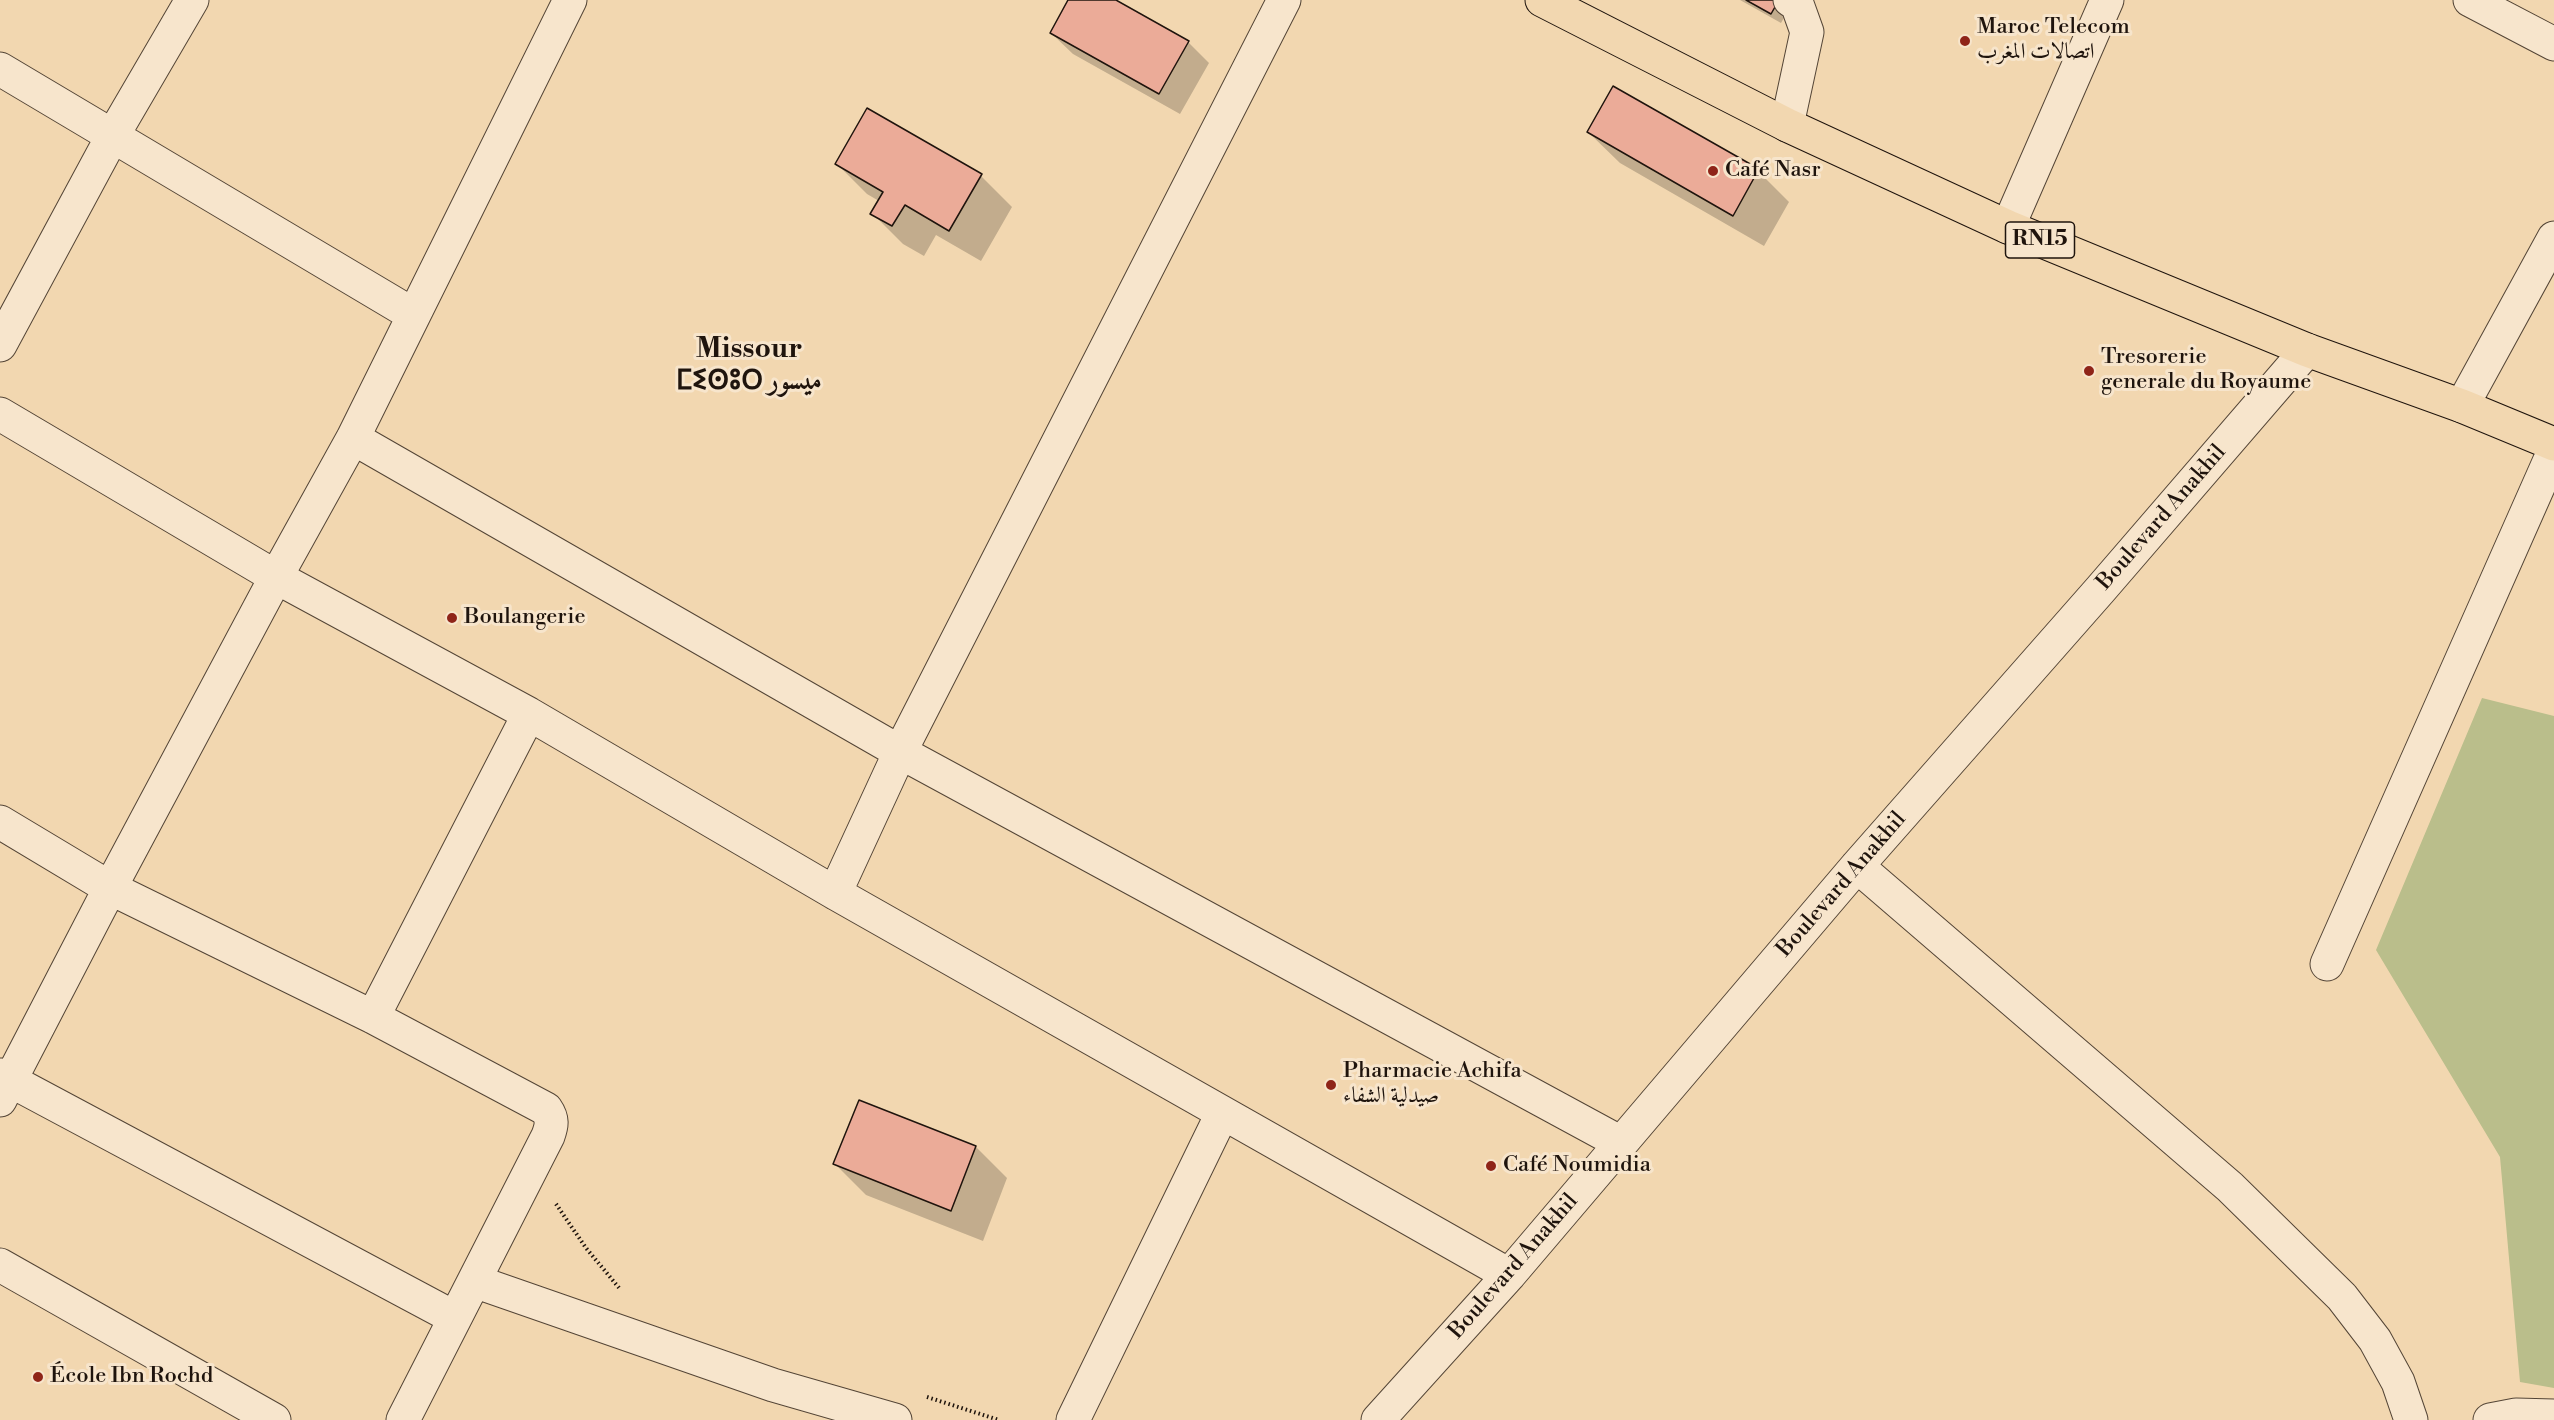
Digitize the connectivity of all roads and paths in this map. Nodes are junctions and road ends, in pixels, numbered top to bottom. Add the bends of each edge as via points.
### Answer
1 (192, 0) edge
2 (570, 0) edge
3 (1284, 0) edge
4 (1542, 0) edge
5 (1790, 0) edge
6 (2107, 0) edge
7 (2470, 0) edge
8 (2554, 44) edge
9 (0, 69) edge
10 (1787, 125) junction
11 (112, 137) junction
12 (2008, 227) junction
13 (2554, 238) edge
14 (412, 314) junction
15 (0, 345) edge
16 (2307, 350) junction
17 (2462, 406) junction
18 (0, 414) edge
19 (353, 438) junction
20 (2554, 444) edge
21 (2554, 451) edge
22 (276, 577) junction
23 (529, 714) junction
24 (900, 752) junction
25 (0, 822) edge
26 (1857, 866) junction
27 (110, 888) junction
28 (835, 893) junction
29 (2327, 964) dead end
30 (373, 1017) junction
31 (3, 1085) edge
32 (1222, 1113) junction
33 (1621, 1143) junction
34 (532, 1169) junction
35 (0, 1265) edge
36 (1509, 1275) junction
37 (474, 1281) junction
38 (627, 1297) dead end
39 (455, 1318) junction
40 (920, 1395) dead end
41 (2554, 1416) edge
42 (1381, 1419) edge
43 (274, 1420) edge
44 (403, 1420) edge
45 (895, 1420) edge
46 (999, 1420) edge
47 (1073, 1420) edge
48 (2411, 1420) edge
49 (2490, 1420) edge

1 - 11 street
2 - 14 street
3 - 24 street
4 - 10 main road, RN15
5 - 10 street via 1797,4 1807,32
6 - 12 street
7 - 8 street
9 - 11 street
10 - 12 main road, RN15
11 - 14 street
11 - 15 street
12 - 16 main road, RN15
13 - 17 street
14 - 19 street
16 - 17 main road, RN15
16 - 26 street, Boulevard Anakhil
17 - 20 main road, RN15
18 - 22 street
19 - 22 street
19 - 24 street
21 - 29 street
22 - 23 street
22 - 27 street
23 - 28 street
23 - 30 street
24 - 28 street
24 - 33 street
25 - 27 street
26 - 33 street, Boulevard Anakhil
26 - 48 street via 2230,1187 2342,1297 2375,1340 2398,1382
27 - 30 street
27 - 31 street
28 - 32 street
30 - 34 street via 546,1110 552,1126
31 - 39 street
32 - 36 street
32 - 47 street
33 - 36 street, Boulevard Anakhil
34 - 37 street
34 - 38 path via 586,1248
35 - 43 street
36 - 42 street, Boulevard Anakhil
37 - 39 street
37 - 45 street via 773,1385
39 - 44 street
40 - 46 path
41 - 49 street via 2516,1415

